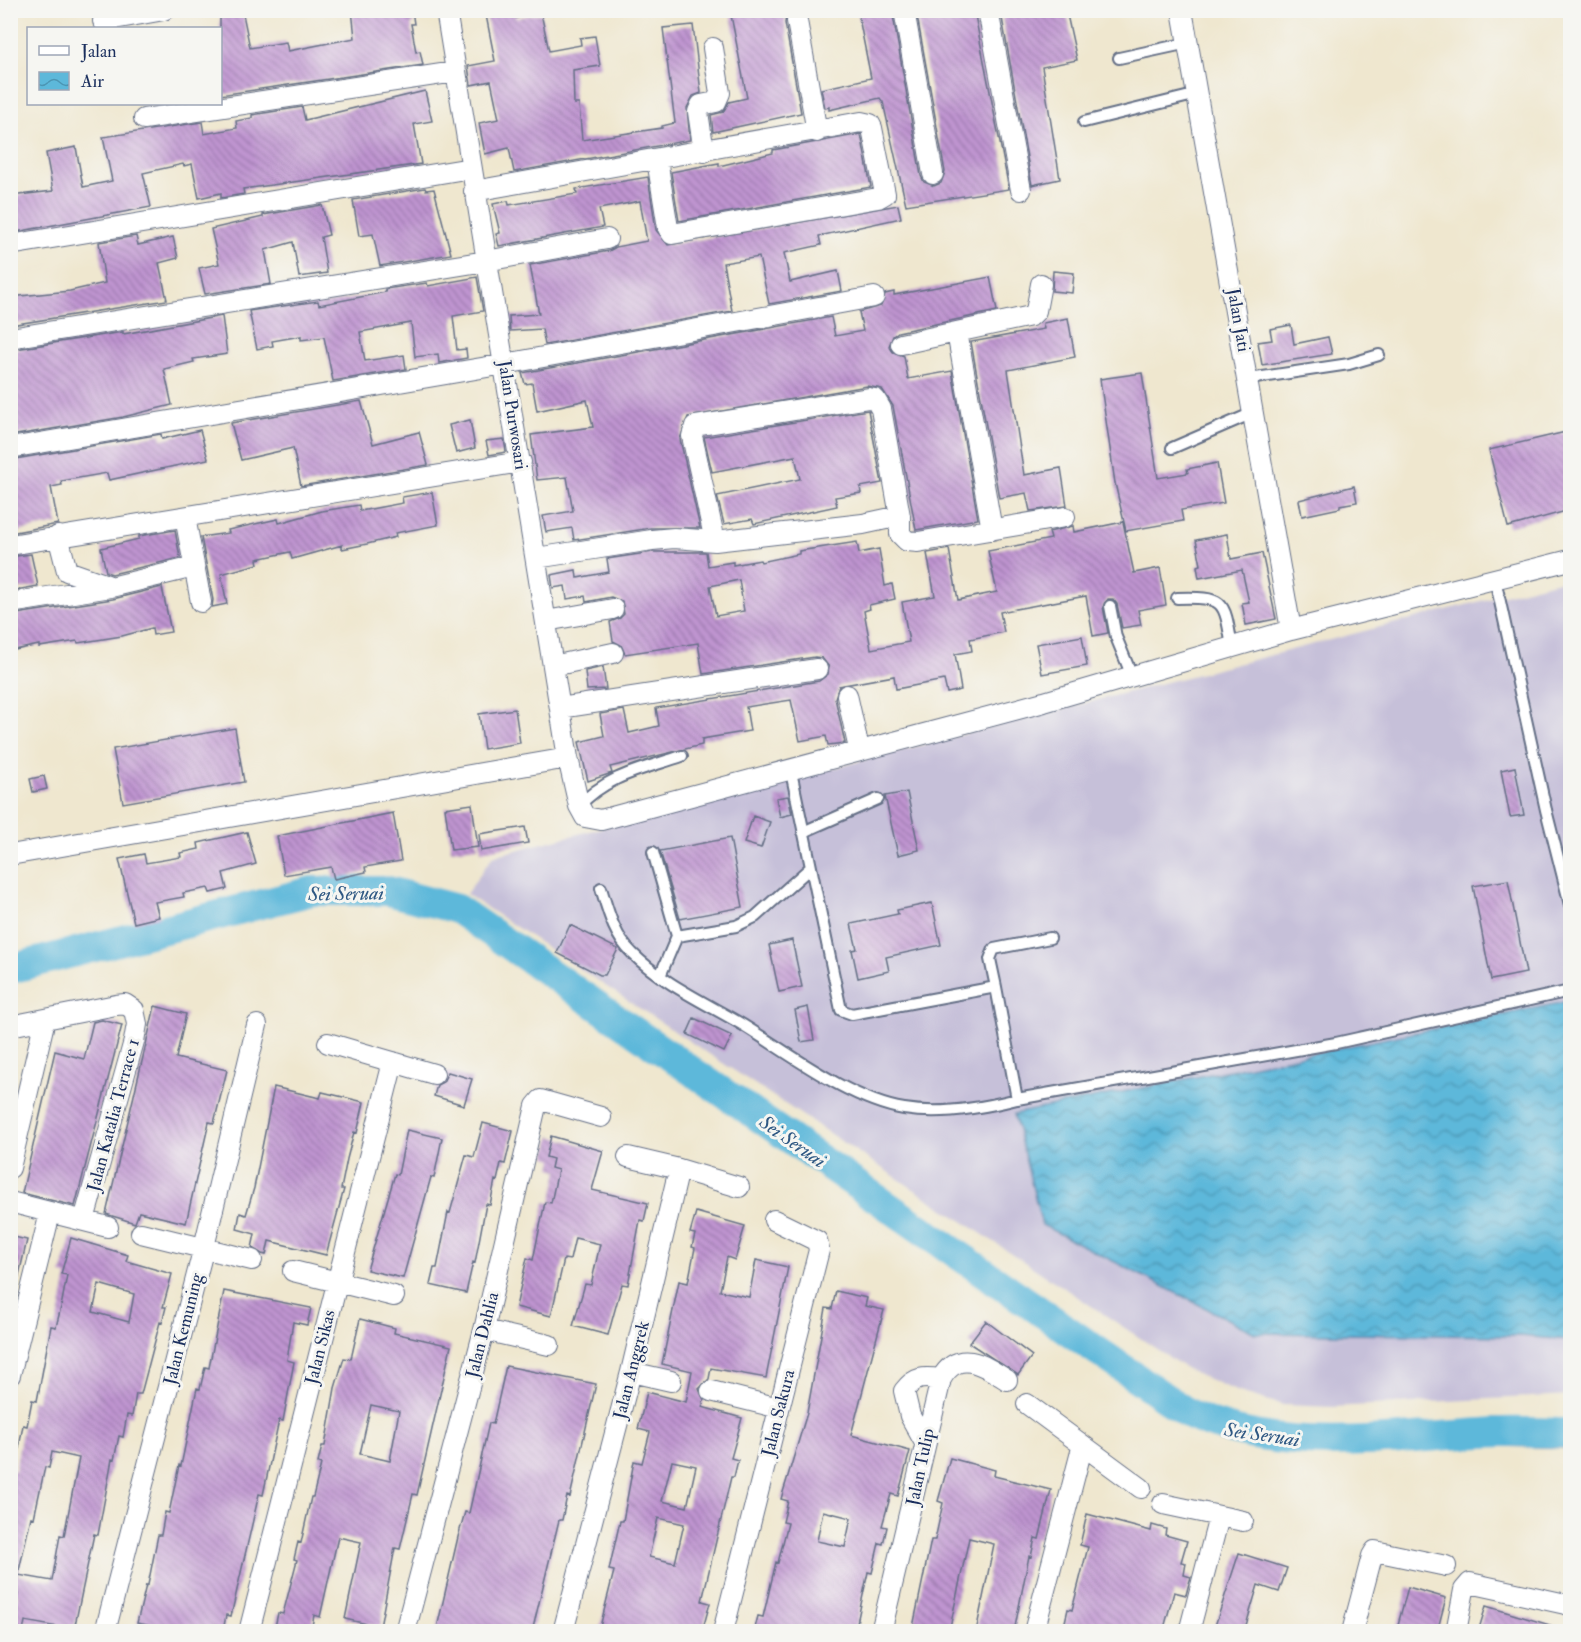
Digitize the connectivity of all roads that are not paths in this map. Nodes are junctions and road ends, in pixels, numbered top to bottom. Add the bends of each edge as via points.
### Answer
1 (164, 10) edge
2 (446, 10) edge
3 (904, 10) edge
4 (988, 10) edge
5 (1182, 10) edge
6 (104, 21) dead end
7 (797, 21) dead end
8 (1188, 43) junction
9 (713, 48) dead end
10 (1119, 58) dead end
11 (455, 72) junction
12 (1198, 94) junction
13 (144, 119) dead end
14 (1084, 122) dead end
15 (817, 132) junction
16 (704, 152) junction
17 (657, 160) junction
18 (471, 168) junction
19 (933, 174) dead end
20 (1021, 190) dead end
21 (474, 191) junction
22 (607, 239) dead end
23 (10, 245) edge
24 (486, 261) junction
25 (1041, 284) dead end
26 (874, 297) dead end
27 (957, 332) junction
28 (10, 338) edge
29 (901, 344) dead end
30 (1379, 355) dead end
31 (505, 364) junction
32 (1249, 379) junction
33 (1255, 412) junction
34 (10, 448) edge
35 (1172, 448) dead end
36 (521, 462) junction
37 (900, 516) junction
38 (185, 517) junction
39 (1065, 517) dead end
40 (992, 530) junction
41 (58, 536) junction
42 (715, 541) junction
43 (10, 545) edge
44 (536, 558) junction
45 (1570, 560) edge
46 (194, 567) junction
47 (1495, 579) junction
48 (111, 587) junction
49 (1177, 598) dead end
50 (201, 602) dead end
51 (10, 603) edge
52 (1110, 606) dead end
53 (613, 609) dead end
54 (546, 621) junction
55 (1292, 630) junction
56 (1232, 647) junction
57 (613, 653) dead end
58 (553, 666) junction
59 (817, 669) dead end
60 (1132, 676) junction
61 (847, 695) dead end
62 (560, 708) junction
63 (859, 749) junction
64 (682, 756) dead end
65 (568, 758) junction
66 (790, 767) junction
67 (878, 799) dead end
68 (582, 812) junction
69 (803, 832) junction
70 (653, 852) dead end
71 (10, 855) edge
72 (810, 868) junction
73 (601, 888) dead end
74 (1570, 905) edge
75 (677, 936) junction
76 (1050, 938) dead end
77 (660, 976) junction
78 (996, 987) junction
79 (1570, 991) edge
80 (45, 1019) junction
81 (257, 1025) dead end
82 (10, 1026) edge
83 (328, 1043) dead end
84 (393, 1062) junction
85 (434, 1074) dead end
86 (1017, 1100) junction
87 (601, 1118) dead end
88 (628, 1156) dead end
89 (10, 1168) edge
90 (679, 1169) junction
91 (739, 1187) dead end
92 (10, 1202) edge
93 (50, 1213) junction
94 (84, 1220) junction
95 (774, 1220) dead end
96 (108, 1227) dead end
97 (141, 1233) dead end
98 (204, 1247) junction
99 (252, 1260) dead end
100 (293, 1271) dead end
101 (337, 1283) junction
102 (394, 1296) dead end
103 (484, 1330) junction
104 (549, 1345) dead end
105 (631, 1372) junction
106 (10, 1375) edge
107 (941, 1379) junction
108 (1007, 1380) dead end
109 (671, 1381) dead end
110 (711, 1391) dead end
111 (1027, 1404) dead end
112 (779, 1408) junction
113 (925, 1443) junction
114 (1082, 1448) junction
115 (1141, 1488) dead end
116 (1162, 1504) dead end
117 (1219, 1517) junction
118 (1243, 1521) dead end
119 (1446, 1566) dead end
120 (1570, 1605) edge
121 (105, 1632) edge
122 (249, 1632) edge
123 (405, 1632) edge
124 (563, 1632) edge
125 (723, 1632) edge
126 (881, 1632) edge
127 (1034, 1632) edge
128 (1189, 1632) edge
129 (1352, 1632) edge
130 (1456, 1632) edge

1 - 6 street
2 - 11 street, Jalan Purwosari
3 - 19 street
4 - 20 street
5 - 8 street, Jalan Jati
7 - 15 street
8 - 10 lane
8 - 12 street, Jalan Jati
9 - 16 street via 720,93 716,102 699,108
11 - 13 street
11 - 18 street, Jalan Purwosari
12 - 14 lane
12 - 32 street, Jalan Jati
15 - 16 street
15 - 17 street via 861,122 870,124 884,196 672,234
16 - 17 street
17 - 21 street
18 - 21 street, Jalan Purwosari
18 - 23 street
21 - 24 street, Jalan Purwosari
22 - 24 street
24 - 28 street
24 - 31 street, Jalan Purwosari
25 - 27 street via 1036,311 1031,316
26 - 31 street
27 - 29 street
27 - 40 street
30 - 32 lane via 1349,364
31 - 34 street
31 - 36 street, Jalan Purwosari
32 - 33 street, Jalan Jati
33 - 35 lane
33 - 55 street, Jalan Jati
36 - 38 street
36 - 44 street, Jalan Purwosari
37 - 40 street via 900,534 907,541
37 - 42 street
37 - 42 street via 881,409 875,399 869,398 695,426 692,436
38 - 41 street
38 - 46 street
39 - 40 street
41 - 43 street
41 - 48 street via 67,571
42 - 44 street via 674,538
44 - 54 street, Jalan Purwosari
45 - 47 street
46 - 48 street
46 - 50 street
47 - 55 street
47 - 74 lane
48 - 51 street
49 - 56 lane via 1213,597 1223,605
52 - 60 lane via 1116,637
53 - 54 street
54 - 58 street, Jalan Purwosari
55 - 56 street
56 - 60 street
57 - 58 street
58 - 62 street, Jalan Purwosari
59 - 62 street
60 - 63 street
61 - 63 street
62 - 65 street, Jalan Purwosari
63 - 66 street
64 - 68 lane via 611,780 594,790
65 - 68 street, Jalan Purwosari
65 - 71 street
66 - 68 street via 601,820
66 - 69 lane
67 - 69 lane
69 - 72 lane
70 - 75 lane
72 - 75 lane via 755,917 736,926
72 - 78 lane via 838,1003 845,1013
73 - 77 lane via 623,943
75 - 77 lane
76 - 78 lane via 994,949 990,959
77 - 86 lane via 835,1082 876,1102 906,1109 945,1109
78 - 86 lane
79 - 86 lane via 1336,1043
80 - 82 street
80 - 89 street
80 - 94 street, Jalan Katalia Terrace 1 via 125,1004 134,1010 137,1024
81 - 98 street, Jalan Kemuning
83 - 84 street
84 - 85 street
84 - 101 street, Jalan Sikas
87 - 103 street, Jalan Dahlia via 541,1100 537,1103
88 - 90 street
90 - 91 street
90 - 105 street, Jalan Anggrek
92 - 93 street
93 - 94 street
93 - 106 street
94 - 96 street
95 - 112 street, Jalan Sakura via 819,1244
97 - 98 street
98 - 99 street
98 - 121 street, Jalan Kemuning
100 - 101 street
101 - 102 street
101 - 122 street, Jalan Sikas
103 - 104 street
103 - 123 street, Jalan Dahlia
105 - 109 street
105 - 124 street, Jalan Anggrek
107 - 108 street via 953,1367 969,1361
107 - 113 street, Jalan Tulip
107 - 113 street via 921,1377 904,1391 910,1416
110 - 112 street
111 - 114 street
112 - 125 street, Jalan Sakura
113 - 126 street, Jalan Tulip
114 - 115 street
114 - 127 street
116 - 117 street
117 - 118 street
117 - 128 street
119 - 129 street via 1375,1551
120 - 130 street via 1470,1583 1464,1590

